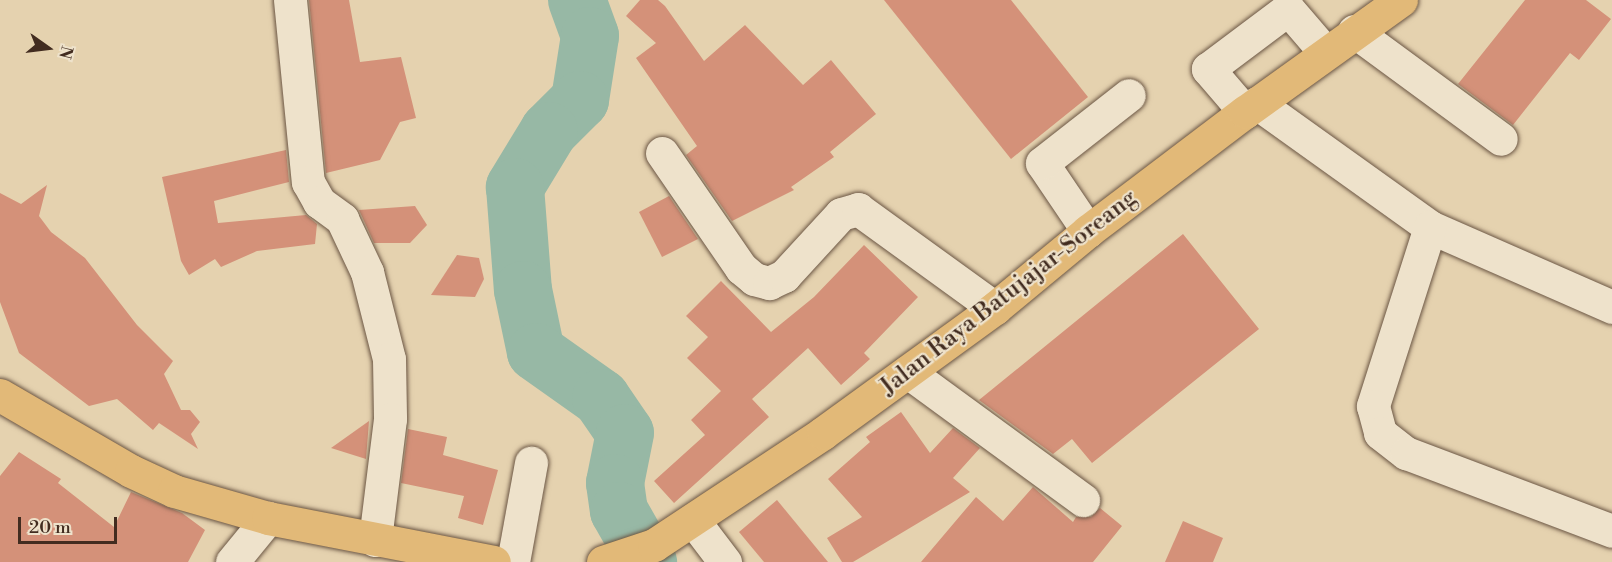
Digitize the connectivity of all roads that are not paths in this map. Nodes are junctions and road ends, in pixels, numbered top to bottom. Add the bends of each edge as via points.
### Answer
1 (290, 0) edge
2 (1401, 0) edge
3 (1354, 30) junction
4 (1325, 52) junction
5 (1129, 94) dead end
6 (1251, 107) junction
7 (1501, 139) dead end
8 (662, 153) dead end
9 (1430, 227) junction
10 (1088, 231) junction
11 (1612, 307) edge
12 (995, 308) junction
13 (908, 372) junction
14 (0, 395) edge
15 (531, 464) dead end
16 (1083, 500) dead end
17 (268, 518) junction
18 (693, 520) junction
19 (1612, 531) edge
20 (375, 540) junction
21 (232, 562) edge
22 (494, 562) edge
23 (513, 562) edge
24 (603, 562) edge
25 (725, 562) edge

1 - 20 street via 308,182 320,202 342,219 367,272 390,358 390,419
2 - 3 highway, Jalan Raya Batujajar-Soreang
3 - 4 highway, Jalan Raya Batujajar-Soreang
3 - 7 street
4 - 6 highway, Jalan Raya Batujajar-Soreang
4 - 6 street via 1288,9 1208,69
5 - 10 street via 1042,163
6 - 9 street
6 - 10 highway, Jalan Raya Batujajar-Soreang
8 - 12 street via 741,268 754,279 769,283 784,276 841,214 858,209
9 - 11 street
9 - 19 street via 1373,406 1380,433 1406,453
10 - 12 highway, Jalan Raya Batujajar-Soreang
12 - 13 highway, Jalan Raya Batujajar-Soreang
13 - 16 street
13 - 18 highway, Jalan Raya Batujajar-Soreang
14 - 17 highway via 131,471 174,491
15 - 23 street
17 - 20 highway
17 - 21 street
18 - 24 highway, Jalan Raya Batujajar-Soreang via 654,545
18 - 25 street
20 - 22 highway

